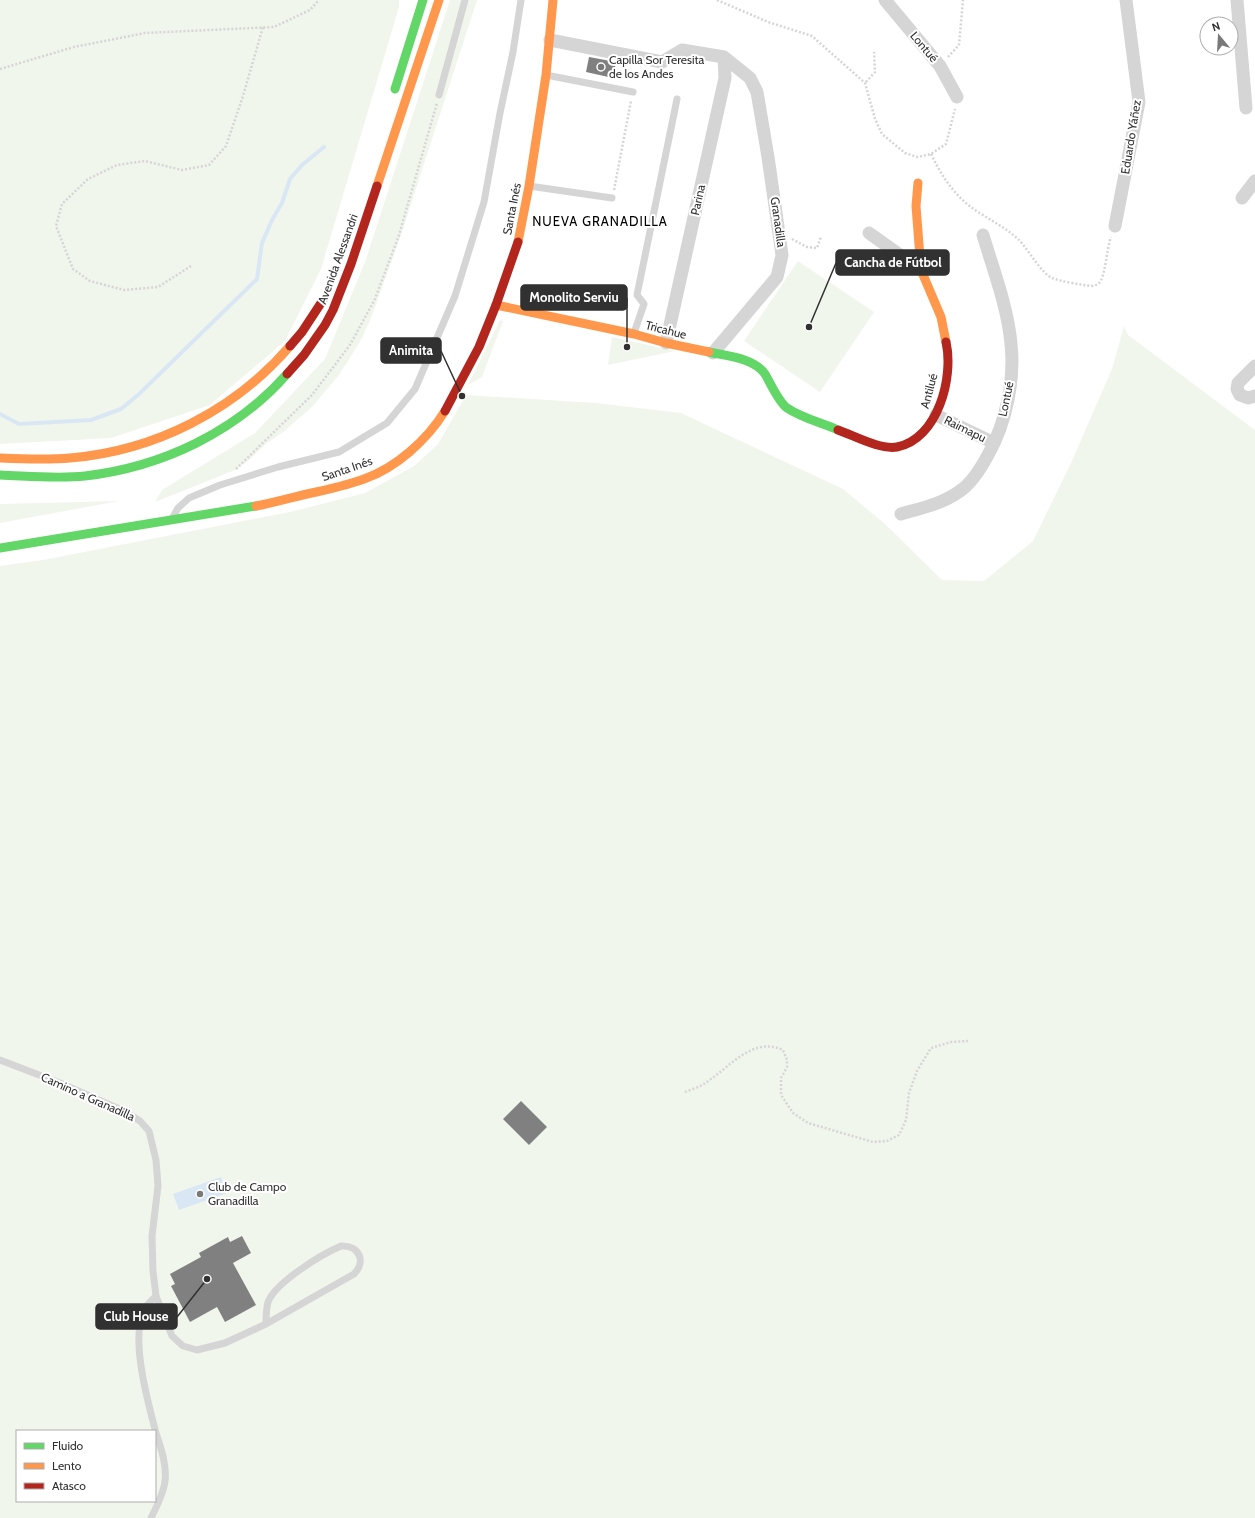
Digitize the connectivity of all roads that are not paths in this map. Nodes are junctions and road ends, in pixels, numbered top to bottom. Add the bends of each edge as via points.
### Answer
1 (423, 0) edge
2 (440, 0) edge
3 (465, 0) edge
4 (521, 0) edge
5 (553, 0) edge
6 (885, 0) edge
7 (1126, 0) edge
8 (1237, 0) edge
9 (550, 40) junction
10 (724, 57) junction
11 (546, 75) junction
12 (633, 92) road end
13 (439, 95) dead end
14 (393, 97) dead end
15 (957, 97) road end
16 (677, 100) dead end
17 (1246, 108) dead end
18 (1255, 181) edge
19 (918, 183) dead end
20 (529, 186) junction
21 (612, 198) road end
22 (1242, 198) dead end
23 (1115, 226) road end
24 (869, 233) dead end
25 (983, 234) dead end
26 (921, 270) junction
27 (326, 294) dead end
28 (496, 305) junction
29 (634, 334) junction
30 (666, 343) junction
31 (713, 353) junction
32 (1255, 366) edge
33 (1255, 396) edge
34 (936, 415) junction
35 (994, 443) junction
36 (0, 458) edge
37 (0, 475) edge
38 (901, 514) dead end
39 (172, 520) junction
40 (0, 548) edge
41 (0, 1060) edge
42 (156, 1296) junction
43 (266, 1324) junction
44 (156, 1430) edge
45 (156, 1431) edge
46 (151, 1518) edge

1 - 14 main road
2 - 37 main road, Avenida Alessandri via 337,302 311,346 278,384 240,417 219,431 190,447 153,462 84,476
3 - 13 lane
4 - 39 lane via 484,202 455,296 415,389 387,423 339,452 250,475 207,490 189,498 178,508
5 - 9 main road, Santa Inés
6 - 15 street, Lontué via 940,66
7 - 23 street, Eduardo Yáñez via 1139,102
8 - 17 street
9 - 10 street via 662,62 682,50
9 - 11 main road, Santa Inés
10 - 30 street, Parina via 725,78
10 - 31 street, Granadilla via 750,78 757,92 782,255 777,277
11 - 12 lane
11 - 20 main road, Santa Inés
16 - 29 lane via 637,295 644,304
18 - 22 street
19 - 26 main road, Antilué via 916,206
20 - 21 lane
20 - 28 main road, Santa Inés via 517,245
24 - 26 street
25 - 35 street, Lontué via 1002,296 1011,343 1012,372 1005,409
26 - 34 main road, Antilué via 941,316 947,345 947,377
27 - 36 main road, Avenida Alessandri via 301,334 269,369 214,413 193,424 149,442 104,454 57,459
28 - 29 main road, Tricahue
28 - 39 main road, Santa Inés via 479,347 446,409 428,434 393,464 350,484 260,505
29 - 30 main road, Tricahue
30 - 31 main road, Tricahue
31 - 34 main road, Antilué via 753,363 764,373 786,407 877,445 896,447 912,442 927,429
32 - 33 street via 1238,383 1237,389 1240,395 1248,398
34 - 35 street, Raimapu
35 - 38 street, Lontué via 979,471 961,490 936,504
39 - 40 main road, Santa Inés
41 - 42 lane, Camino a Granadilla via 124,1111 140,1121 149,1132 156,1160 158,1186 152,1236 152,1271
42 - 43 lane, Camino a Granadilla via 172,1336 183,1346 198,1350 225,1343
42 - 44 lane via 144,1308 139,1323 142,1370
43 - 43 lane via 354,1274 360,1265 356,1250 346,1246 328,1251 283,1283 268,1303
45 - 46 lane via 164,1458 165,1481

